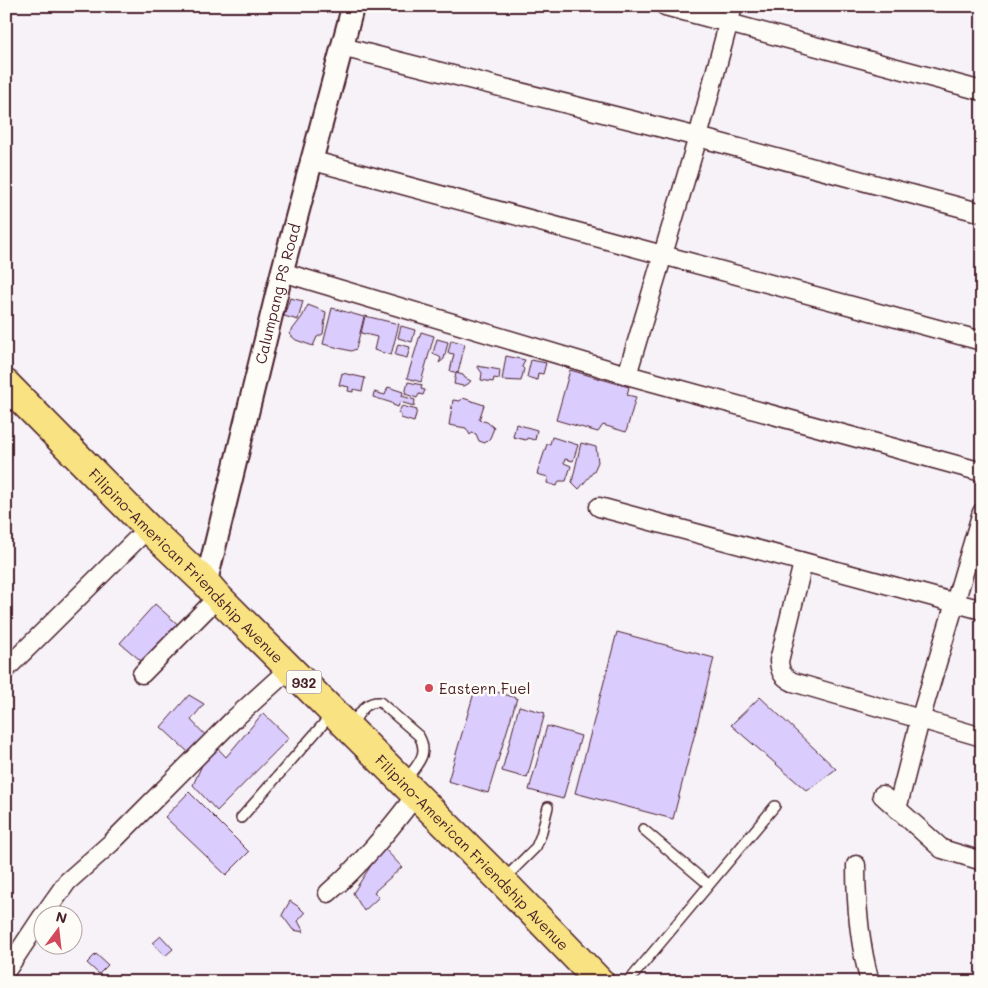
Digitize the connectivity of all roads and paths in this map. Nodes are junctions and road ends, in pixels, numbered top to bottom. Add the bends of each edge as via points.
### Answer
1 (353, 6) edge
2 (665, 6) edge
3 (733, 6) edge
4 (728, 24) junction
5 (342, 47) junction
6 (982, 91) edge
7 (698, 138) junction
8 (310, 160) junction
9 (982, 213) edge
10 (662, 254) junction
11 (282, 272) junction
12 (982, 341) edge
13 (627, 375) junction
14 (6, 384) edge
15 (982, 472) edge
16 (599, 507) dead end
17 (982, 512) edge
18 (148, 528) junction
19 (803, 563) junction
20 (212, 590) junction
21 (954, 602) junction
22 (982, 610) edge
23 (290, 668) junction
24 (6, 669) edge
25 (142, 674) dead end
26 (342, 720) junction
27 (920, 720) junction
28 (982, 737) edge
29 (410, 789) junction
30 (882, 795) dead end
31 (775, 806) dead end
32 (548, 807) dead end
33 (897, 809) junction
34 (241, 818) dead end
35 (643, 829) dead end
36 (982, 861) edge
37 (856, 865) dead end
38 (502, 880) junction
39 (708, 884) junction
40 (328, 893) dead end
41 (50, 906) edge
42 (32, 932) edge
43 (6, 971) edge
44 (600, 982) edge
45 (628, 982) edge
46 (870, 982) edge

1 - 5 street, Calumpang PS Road
2 - 4 street
3 - 4 street
4 - 6 street
4 - 7 street
5 - 7 street
5 - 8 street, Calumpang PS Road
7 - 9 street
7 - 10 street
8 - 10 street
8 - 11 street, Calumpang PS Road
10 - 12 street
10 - 13 street
11 - 13 street
11 - 20 street, Calumpang PS Road
13 - 15 street
14 - 18 main road, Filipino-American Friendship Avenue / 932
16 - 19 street
17 - 21 street
18 - 20 main road, Filipino-American Friendship Avenue / 932
18 - 24 street
19 - 21 street
19 - 27 street via 782,646 780,671 793,682
20 - 23 main road, Filipino-American Friendship Avenue / 932
20 - 25 street
21 - 22 street
21 - 27 street
23 - 26 main road, Filipino-American Friendship Avenue / 932
23 - 41 street via 67,882
26 - 29 main road, Filipino-American Friendship Avenue / 932
26 - 29 lane via 372,702 380,702 419,736 424,744 423,756
26 - 34 lane
27 - 28 street
27 - 33 street
29 - 38 main road, Filipino-American Friendship Avenue / 932
29 - 40 street via 379,842 348,877
30 - 33 street
31 - 39 lane
32 - 38 lane via 536,847
33 - 36 street via 942,849
35 - 39 lane
37 - 46 street via 860,936
38 - 44 main road, Filipino-American Friendship Avenue / 932
39 - 45 lane
42 - 43 street

